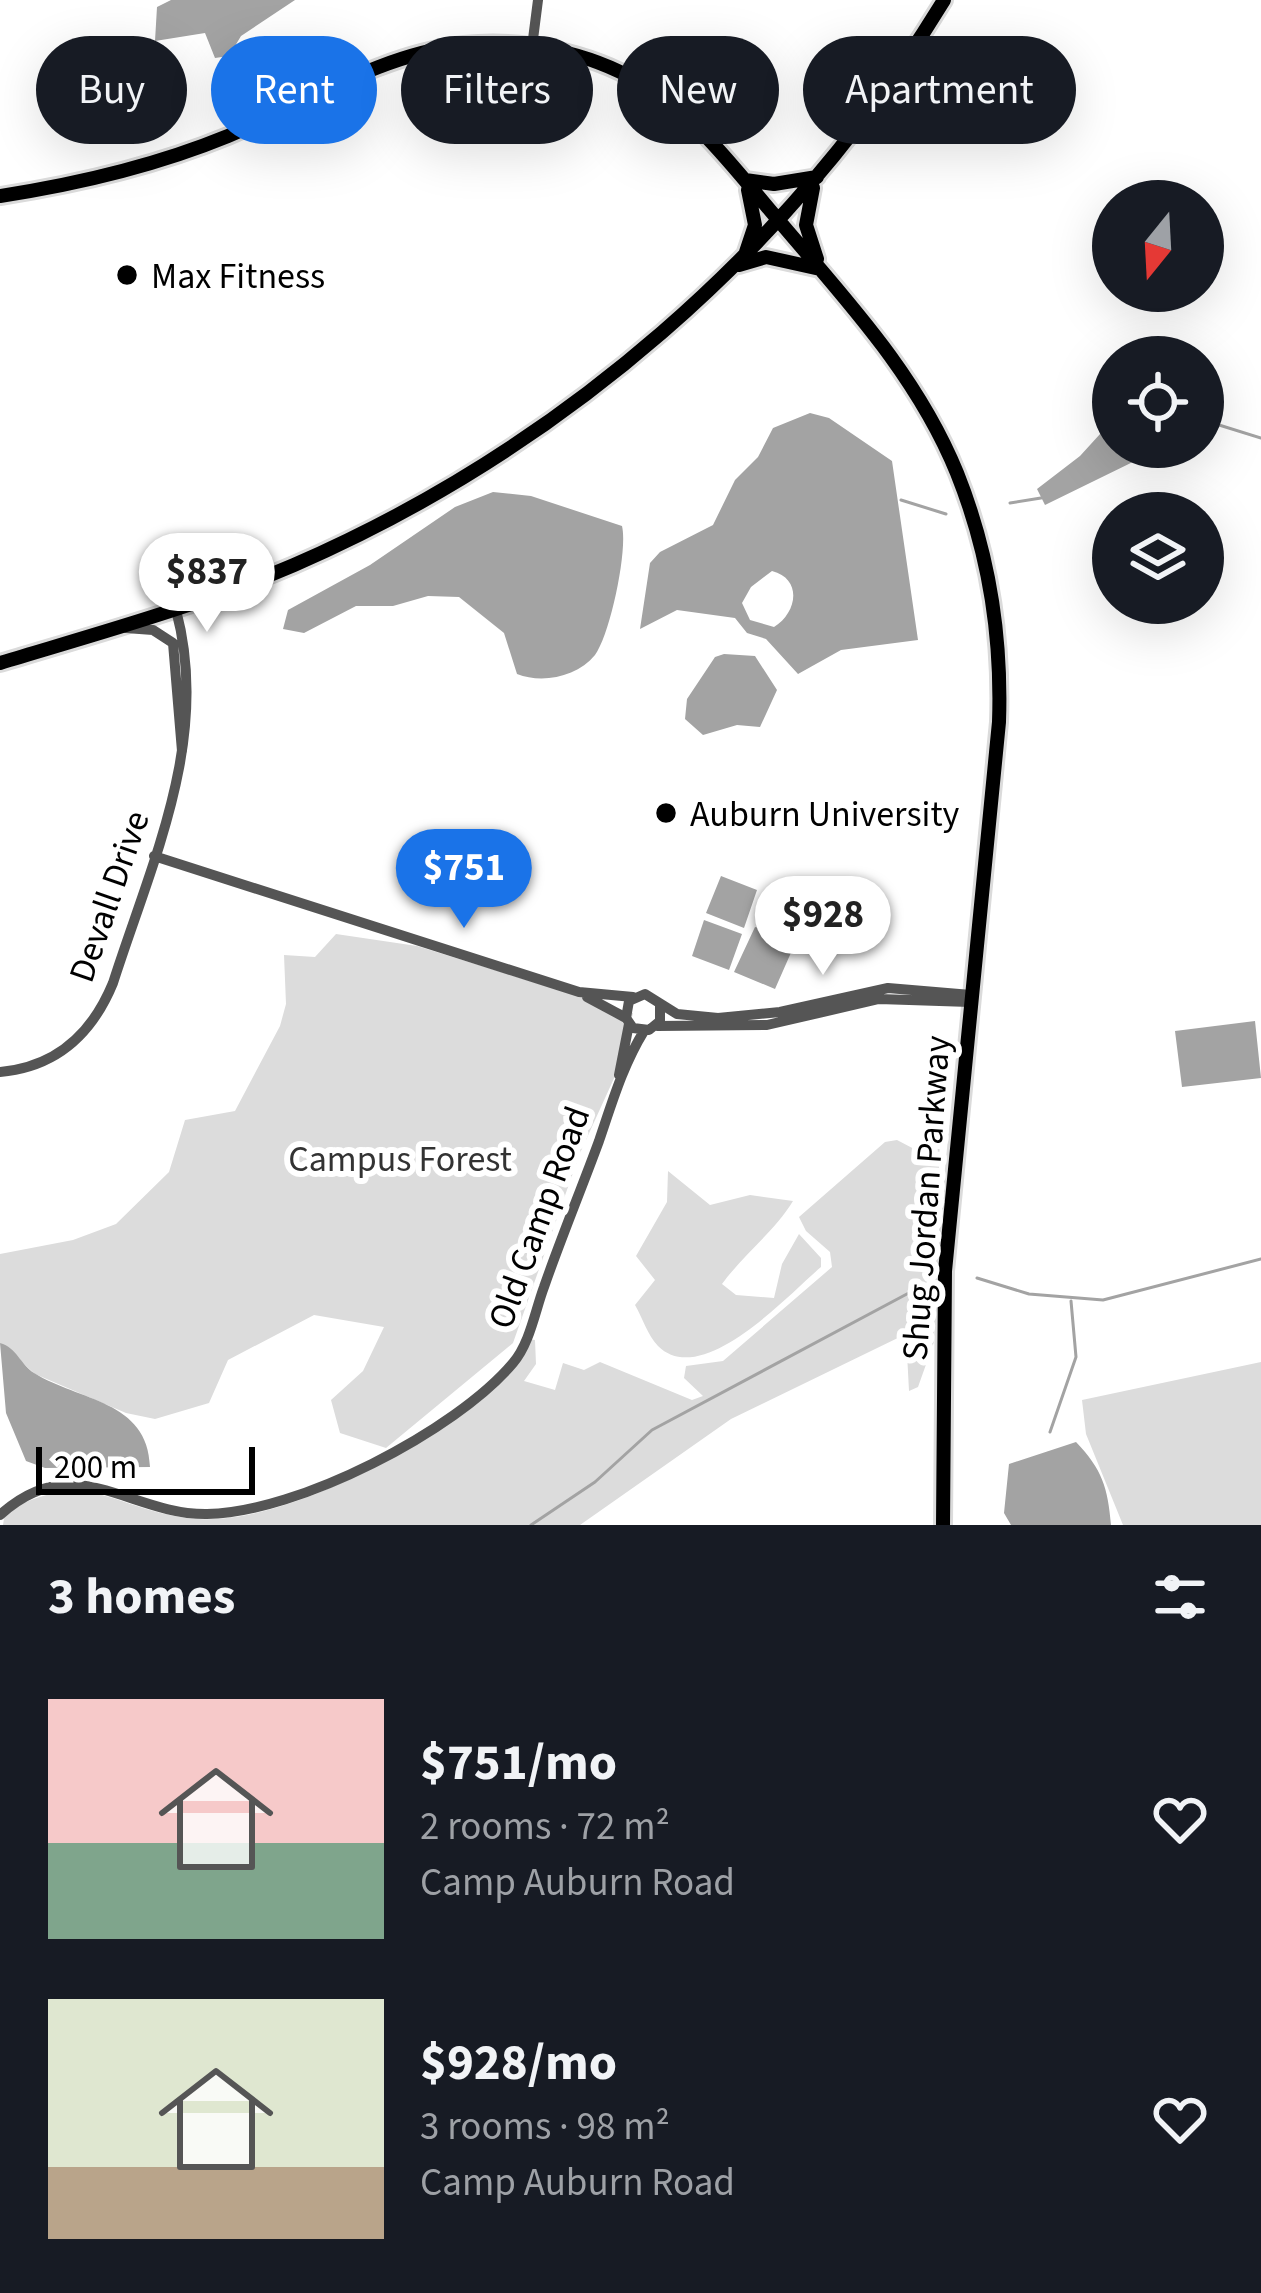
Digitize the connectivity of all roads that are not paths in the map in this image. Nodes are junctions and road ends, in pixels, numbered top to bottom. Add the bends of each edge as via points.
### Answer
1 (538, 0) edge
2 (944, 0) edge
3 (533, 36) edge
4 (401, 60) edge
5 (593, 63) edge
6 (817, 177) junction
7 (744, 179) junction
8 (0, 196) edge
9 (779, 222) junction
10 (739, 262) junction
11 (820, 269) junction
12 (171, 612) junction
13 (122, 628) junction
14 (172, 643) junction
15 (0, 663) edge
16 (182, 751) junction
17 (154, 856) junction
18 (579, 992) junction
19 (633, 997) junction
20 (970, 999) junction
21 (660, 1004) junction
22 (627, 1021) junction
23 (650, 1028) junction
24 (0, 1072) edge
25 (619, 1078) junction
26 (0, 1515) edge
27 (943, 1525) edge

1 - 3 street
2 - 6 main road
4 - 8 main road, Shug Jordan Parkway via 178,155
5 - 7 main road, Shug Jordan Parkway via 636,80 681,112
6 - 7 main road
6 - 9 main road
6 - 11 main road via 806,225
7 - 9 main road, Shug Jordan Parkway
7 - 10 main road via 755,221
9 - 10 main road
9 - 11 main road, Shug Jordan Parkway
10 - 11 main road via 766,257
10 - 12 main road via 644,348 469,471 353,536
11 - 20 main road, Shug Jordan Parkway via 923,403 968,502 987,568 1000,696
12 - 13 main road
12 - 14 street
12 - 16 street via 186,652
13 - 14 street via 153,630
13 - 15 main road
14 - 16 street
16 - 17 street, Devall Drive
17 - 18 street
17 - 24 street, Devall Drive via 97,1017 57,1055
18 - 19 street
18 - 22 street
19 - 21 street
19 - 22 street, Old Camp Road
20 - 21 street via 887,988 718,1018
20 - 23 street via 879,999 767,1025
20 - 27 main road, Shug Jordan Parkway via 945,1271
21 - 23 street, Old Camp Road
22 - 23 street
22 - 25 street, Old Camp Road
23 - 25 street, Old Camp Road
25 - 26 street, Old Camp Road via 521,1353 406,1449 234,1512 184,1513 120,1491 69,1485 35,1489

